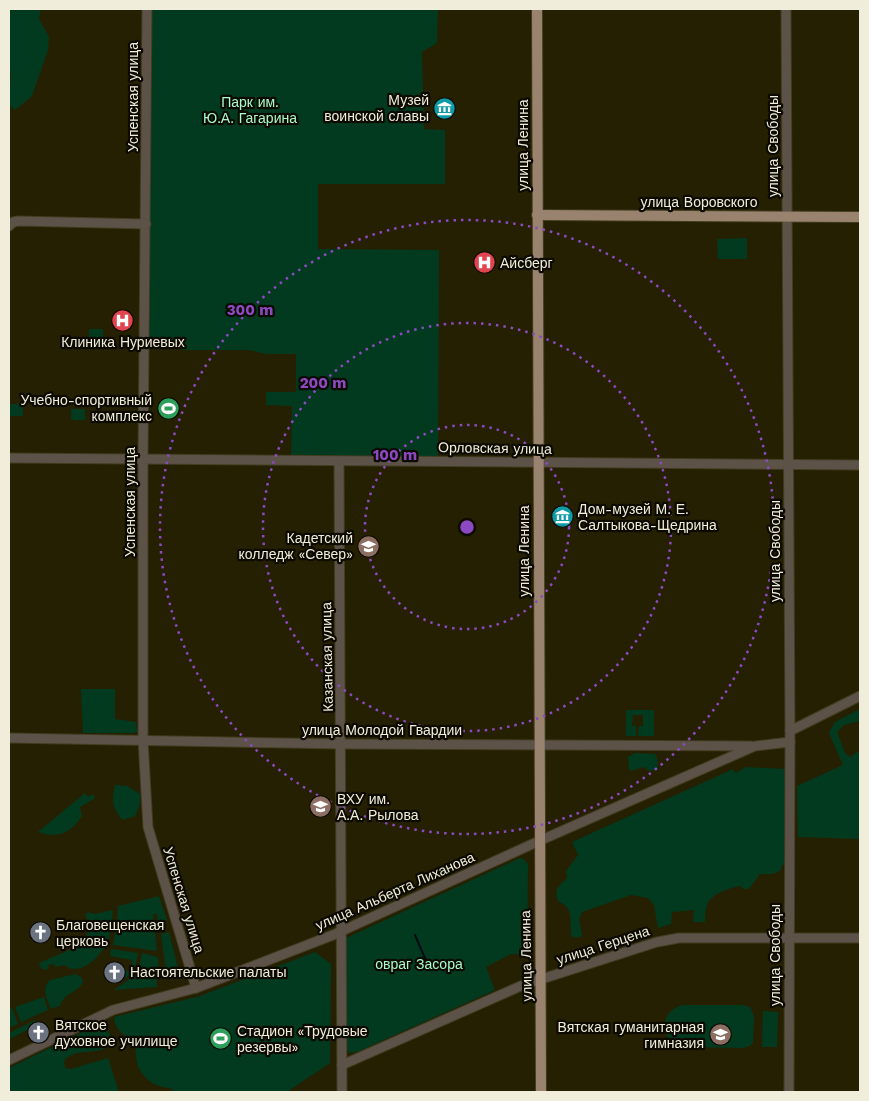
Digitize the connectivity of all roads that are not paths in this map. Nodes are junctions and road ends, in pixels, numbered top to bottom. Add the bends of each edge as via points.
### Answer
1 (147, 9) edge
2 (537, 9) edge
3 (786, 9) edge
4 (537, 215) junction
5 (787, 216) junction
6 (860, 217) edge
7 (146, 224) junction
8 (9, 226) edge
9 (9, 458) edge
10 (143, 459) junction
11 (339, 461) junction
12 (538, 462) junction
13 (788, 465) junction
14 (860, 465) edge
15 (860, 696) edge
16 (790, 731) junction
17 (9, 738) edge
18 (143, 740) junction
19 (790, 742) junction
20 (341, 744) junction
21 (539, 744) junction
22 (755, 746) junction
23 (539, 841) junction
24 (340, 932) junction
25 (789, 938) junction
26 (860, 938) edge
27 (540, 978) junction
28 (196, 988) junction
29 (9, 1060) edge
30 (342, 1065) junction
31 (342, 1092) edge
32 (541, 1092) edge
33 (789, 1092) edge

1 - 7 street, Успенская улица
2 - 4 main road, улица Ленина
3 - 5 street, улица Свободы
4 - 5 main road, улица Воровского
4 - 12 main road, улица Ленина
5 - 6 main road, улица Воровского
5 - 13 street, улица Свободы
7 - 8 street via 18,221
7 - 10 street, Успенская улица
9 - 10 street, Орловская улица
10 - 11 street, Орловская улица
10 - 18 street, Успенская улица
11 - 12 street, Орловская улица
11 - 20 street, Казанская улица
12 - 13 street, Орловская улица
12 - 21 main road, улица Ленина
13 - 14 street, Орловская улица
13 - 16 street, улица Свободы
15 - 16 street
16 - 19 street, улица Свободы
17 - 18 street, улица Молодой Гвардии
18 - 20 street, улица Молодой Гвардии
18 - 28 street, Успенская улица via 148,827
19 - 22 street, улица Альберта Лиханова
19 - 25 street, улица Свободы
20 - 21 street, улица Молодой Гвардии
20 - 24 street, Казанская улица
21 - 22 street, улица Молодой Гвардии
21 - 23 main road, улица Ленина
22 - 23 street, улица Альберта Лиханова
23 - 24 street, улица Альберта Лиханова
23 - 27 main road, улица Ленина
24 - 28 street, улица Альберта Лиханова
24 - 30 street, Казанская улица
25 - 26 street, улица Герцена
25 - 27 street, улица Герцена via 679,938
25 - 33 street, улица Свободы
27 - 30 street, улица Герцена
27 - 32 main road, улица Ленина
28 - 29 street, улица Альберта Лиханова via 113,1010
30 - 31 street, Казанская улица

